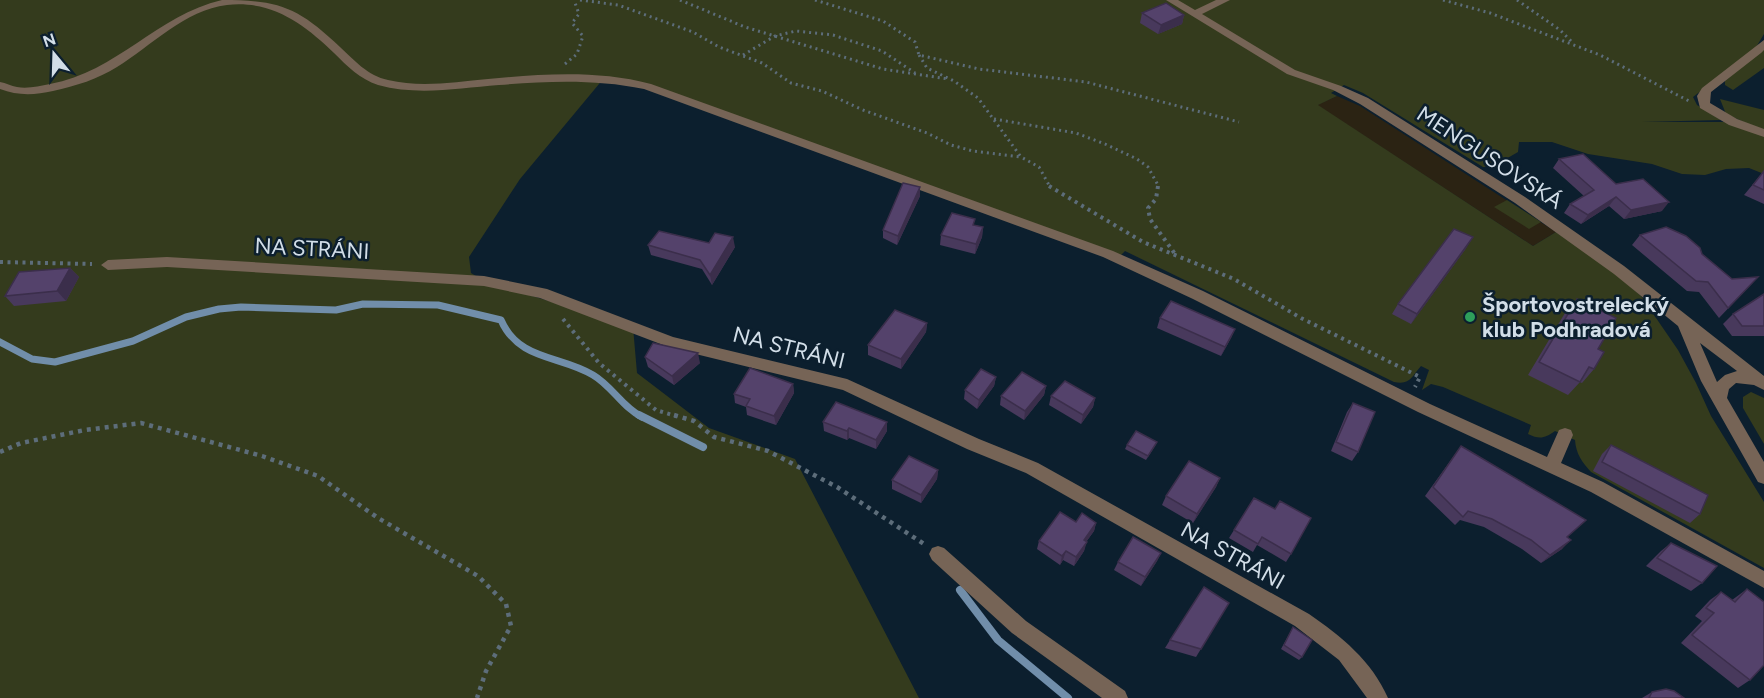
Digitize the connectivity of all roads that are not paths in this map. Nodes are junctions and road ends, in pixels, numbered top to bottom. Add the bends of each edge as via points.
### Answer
1 (1171, 0) edge
2 (1226, 0) edge
3 (1194, 14) junction
4 (1764, 43) edge
5 (0, 86) edge
6 (1764, 134) edge
7 (108, 265) road end
8 (1684, 323) junction
9 (1762, 382) edge
10 (1719, 400) junction
11 (1565, 435) dead end
12 (1551, 466) junction
13 (1764, 477) edge
14 (938, 554) road end
15 (1764, 580) edge
16 (1118, 698) edge
17 (1378, 698) edge

1 - 3 street, MENGUSOVSKÁ
2 - 3 street
3 - 8 street, MENGUSOVSKÁ via 1291,72 1364,101 1520,200 1619,270
4 - 6 street via 1703,96 1704,105 1732,122
5 - 12 street via 32,91 91,76 187,15 245,0 291,8 360,72 383,83 417,88 550,76 626,81 674,94 862,166 1072,239
7 - 17 street, NA STRÁNI via 167,262 484,280 542,293 671,342 847,384 1032,468 1302,620 1337,643 1365,673
8 - 9 street, MENGUSOVSKÁ
8 - 10 street
9 - 10 street via 1749,377 1732,379 1720,389
10 - 13 street
11 - 12 street
12 - 15 street via 1597,487
14 - 16 street via 1019,627

